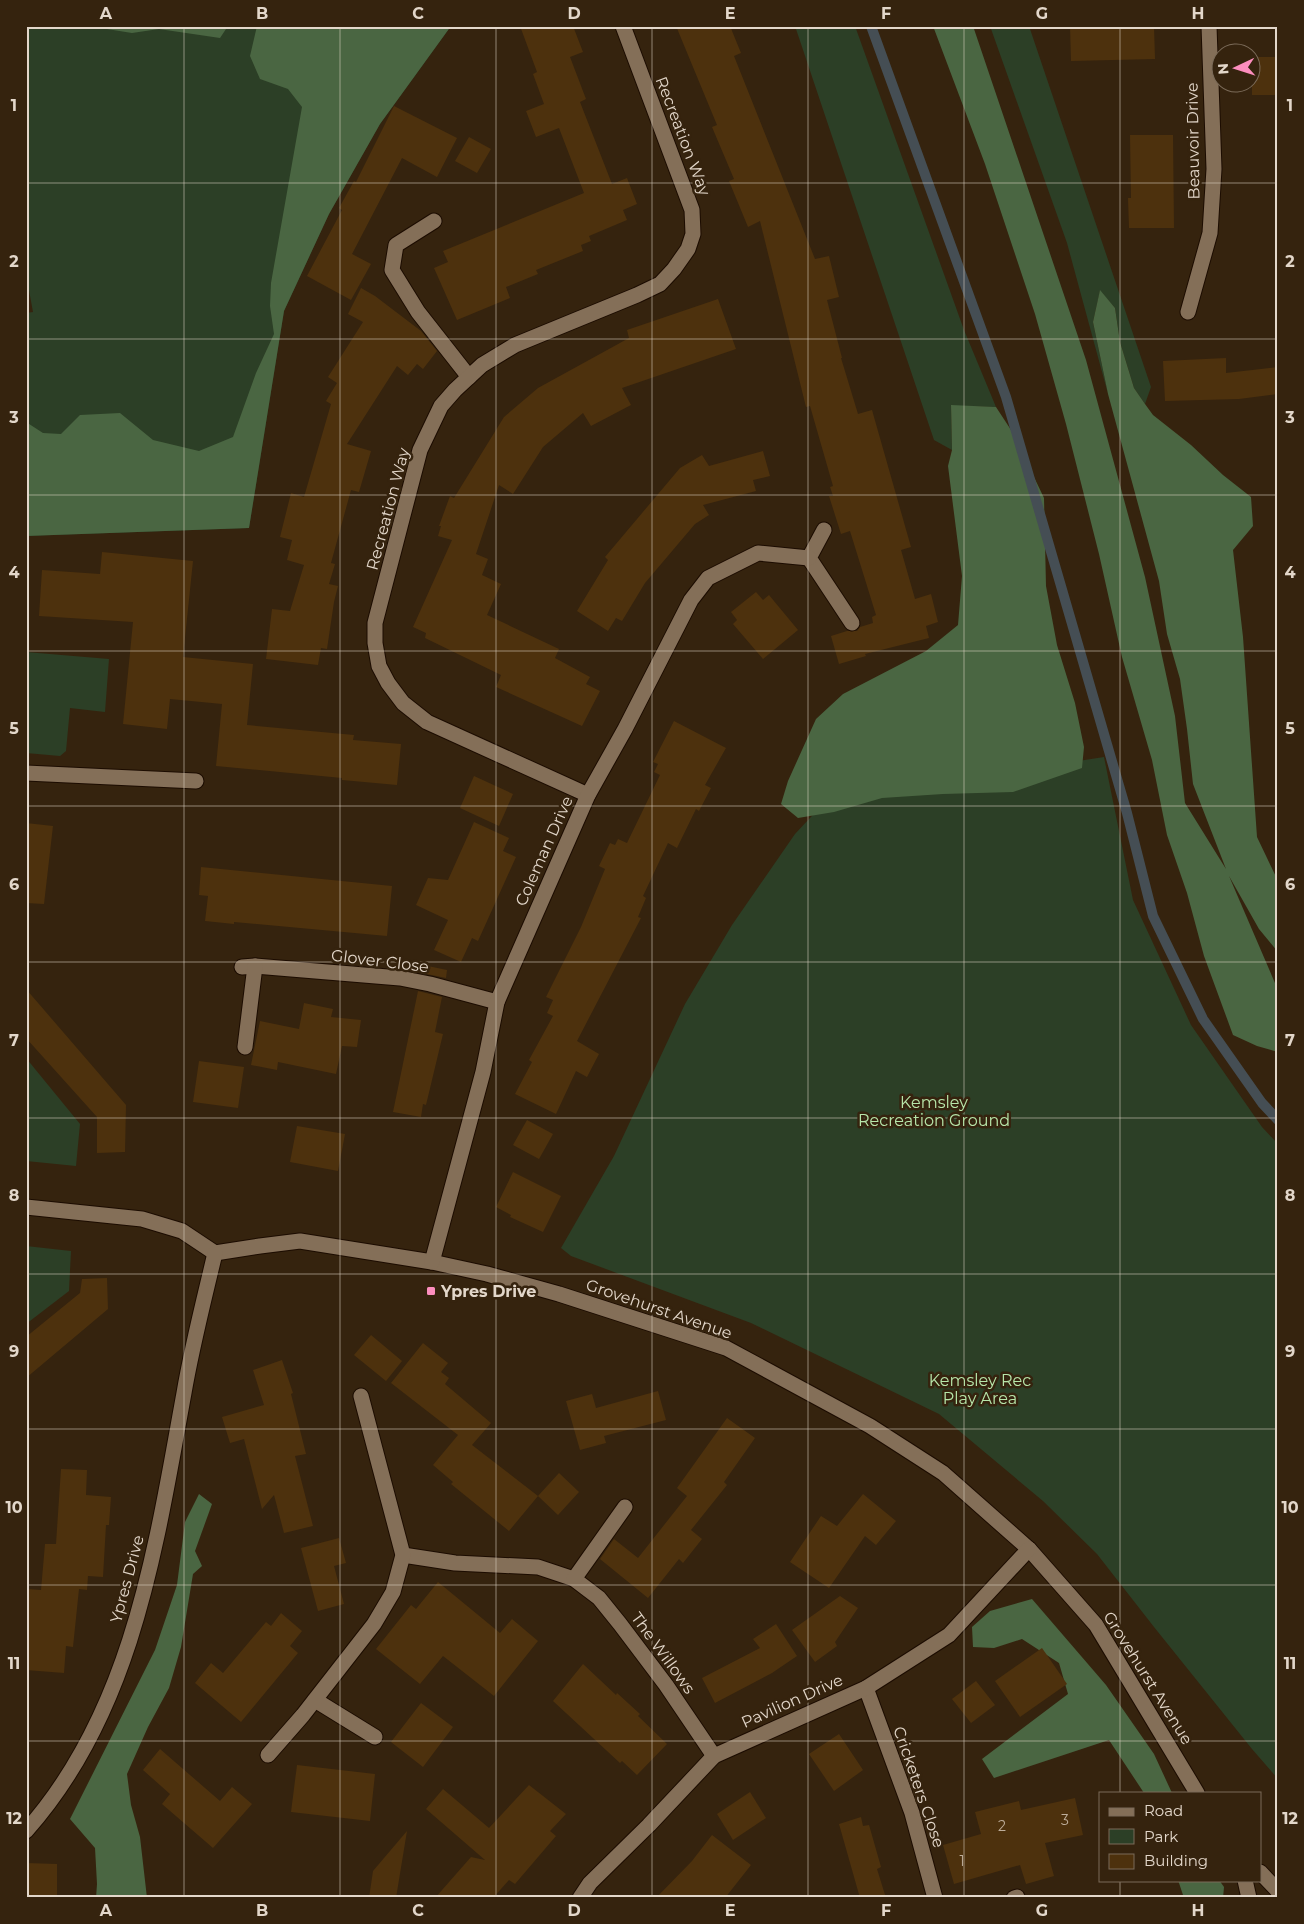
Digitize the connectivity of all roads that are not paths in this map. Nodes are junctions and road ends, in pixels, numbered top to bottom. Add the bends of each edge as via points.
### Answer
1 (622, 26) edge
2 (1209, 26) edge
3 (434, 221) dead end
4 (1188, 312) dead end
5 (469, 377) junction
6 (824, 530) dead end
7 (809, 558) junction
8 (852, 622) dead end
9 (26, 773) edge
10 (196, 781) dead end
11 (588, 795) junction
12 (497, 1002) junction
13 (245, 1046) dead end
14 (26, 1206) edge
15 (215, 1253) junction
16 (432, 1262) junction
17 (361, 1396) dead end
18 (624, 1507) dead end
19 (1029, 1549) junction
20 (403, 1555) junction
21 (574, 1579) junction
22 (866, 1688) junction
23 (314, 1700) junction
24 (375, 1737) dead end
25 (268, 1755) dead end
26 (714, 1756) junction
27 (1195, 1792) edge
28 (26, 1831) edge
29 (1262, 1874) edge
30 (1245, 1882) edge
31 (1278, 1891) edge
32 (580, 1898) edge
33 (936, 1898) edge
34 (1249, 1898) edge

1 - 5 street, Recreation Way via 692,210 693,234 688,249 660,284 515,344
2 - 4 street, Beauvoir Drive via 1214,169 1210,233
3 - 5 street via 396,244 392,270 418,312
5 - 11 street, Recreation Way via 441,406 420,450 375,623 379,666 403,703 426,722
6 - 7 street
7 - 8 street
7 - 11 street, Coleman Drive via 758,553 708,578 691,600
9 - 10 street
11 - 12 street, Coleman Drive
12 - 13 street, Glover Close via 400,978 249,967
12 - 16 street, Coleman Drive via 483,1072
14 - 15 street via 142,1219 182,1231
15 - 16 street, Grovehurst Avenue via 300,1241
15 - 28 street, Ypres Drive via 184,1390 145,1591 115,1685 85,1750
16 - 19 street, Grovehurst Avenue via 559,1294 726,1348 870,1426 943,1474
17 - 20 street
18 - 21 street
19 - 22 street, Pavilion Drive via 948,1635
19 - 27 street, Grovehurst Avenue via 1096,1625
20 - 21 street, The Willows via 455,1563 538,1567
20 - 23 street via 393,1592 374,1624
21 - 26 street, The Willows via 599,1598 620,1624 666,1684
22 - 26 street, Pavilion Drive
22 - 33 street, Cricketers Close via 912,1813
23 - 24 street
23 - 25 street
26 - 32 street, Pavilion Drive via 590,1883
29 - 31 street
30 - 34 street

